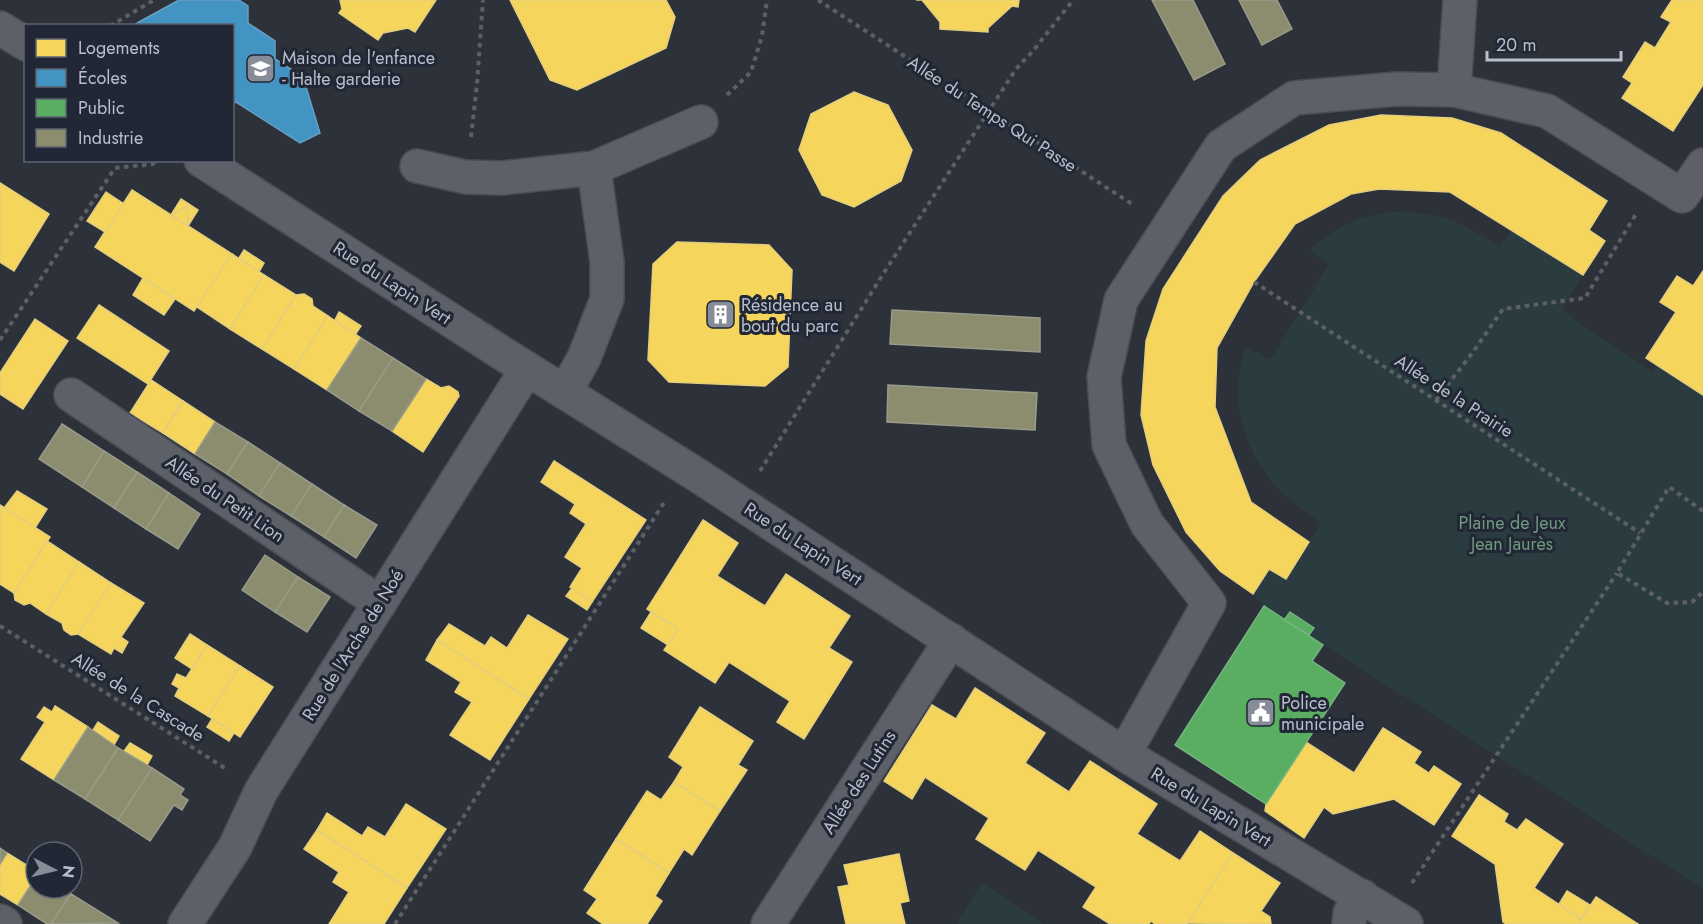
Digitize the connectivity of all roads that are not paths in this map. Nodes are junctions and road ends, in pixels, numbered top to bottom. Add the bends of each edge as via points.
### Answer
1 (1460, 0) edge
2 (0, 27) edge
3 (24, 43) edge
4 (1454, 90) junction
5 (701, 122) road end
6 (204, 162) edge
7 (1703, 165) edge
8 (417, 166) dead end
9 (594, 168) junction
10 (527, 369) junction
11 (565, 392) junction
12 (71, 395) dead end
13 (380, 603) junction
14 (951, 640) junction
15 (1124, 754) junction
16 (1355, 910) edge
17 (1398, 919) edge
18 (0, 921) edge
19 (5, 924) edge
20 (184, 924) edge
21 (768, 924) edge

1 - 4 street
2 - 3 street
4 - 7 street via 1547,111 1682,196
4 - 15 street via 1397,88 1294,98 1221,146 1121,300 1104,377 1109,445 1147,524 1209,603
5 - 9 street
6 - 10 street, Rue du Lapin Vert
8 - 9 street via 465,177 502,178
9 - 11 street via 608,262 607,299 584,358
10 - 11 street, Rue du Lapin Vert
10 - 13 street, Rue de l'Arche de Noé
11 - 14 street, Rue du Lapin Vert
12 - 13 street, Allée du Petit Lion
13 - 20 street, Rue de l'Arche de Noé via 261,791 235,847
14 - 15 street, Rue du Lapin Vert
14 - 21 street, Allée des Lutins
15 - 16 street, Rue du Lapin Vert
16 - 17 street, Rue du Lapin Vert
18 - 19 street

